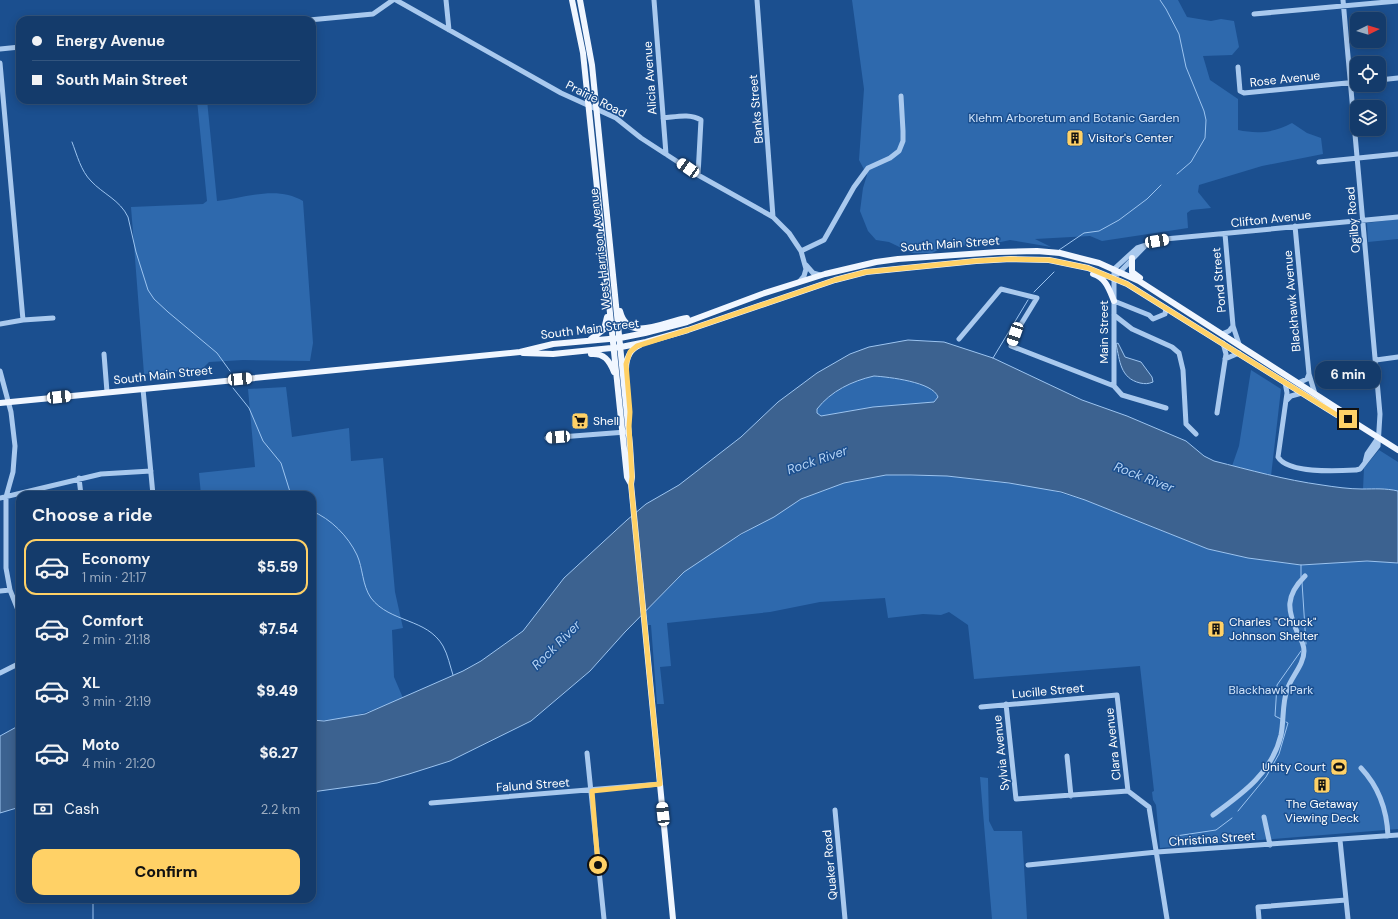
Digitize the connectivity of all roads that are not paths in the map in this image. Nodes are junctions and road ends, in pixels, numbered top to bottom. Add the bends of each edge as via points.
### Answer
1 (394, 0) edge
2 (446, 0) edge
3 (572, 0) edge
4 (580, 0) edge
5 (654, 0) edge
6 (756, 0) edge
7 (1398, 1) edge
8 (1343, 3) edge
9 (1254, 14) dead end
10 (316, 19) edge
11 (449, 30) junction
12 (16, 47) edge
13 (0, 49) edge
14 (0, 63) edge
15 (1238, 67) dead end
16 (1398, 78) edge
17 (1386, 79) edge
18 (1350, 83) joint
19 (1351, 92) edge
20 (901, 96) dead end
21 (588, 105) junction
22 (597, 109) junction
23 (663, 118) junction
24 (666, 154) junction
25 (1398, 154) edge
26 (1358, 158) junction
27 (1320, 162) dead end
28 (698, 175) junction
29 (1398, 216) edge
30 (773, 217) junction
31 (1363, 220) junction
32 (1295, 226) junction
33 (1225, 234) junction
34 (603, 244) junction
35 (1147, 244) junction
36 (801, 251) junction
37 (1132, 258) junction
38 (1023, 259) junction
39 (806, 264) junction
40 (1117, 271) junction
41 (821, 275) junction
42 (1114, 278) junction
43 (799, 282) junction
44 (616, 294) junction
45 (1161, 294) junction
46 (1114, 301) junction
47 (1166, 308) junction
48 (1114, 315) junction
49 (701, 317) junction
50 (53, 318) dead end
51 (23, 320) junction
52 (0, 324) edge
53 (1233, 326) junction
54 (1222, 334) junction
55 (620, 338) junction
56 (612, 339) junction
57 (959, 339) dead end
58 (582, 341) junction
59 (646, 342) junction
60 (1223, 343) junction
61 (1239, 344) junction
62 (621, 347) junction
63 (613, 348) junction
64 (520, 352) junction
65 (1238, 353) junction
66 (104, 354) dead end
67 (535, 354) junction
68 (1398, 357) edge
69 (1225, 359) junction
70 (1376, 360) junction
71 (0, 371) edge
72 (1309, 374) junction
73 (1285, 382) junction
74 (617, 383) junction
75 (1298, 383) junction
76 (1114, 386) junction
77 (143, 389) junction
78 (107, 392) junction
79 (1302, 393) junction
80 (1315, 394) junction
81 (1286, 401) junction
82 (9, 402) junction
83 (0, 403) edge
84 (1166, 408) dead end
85 (1217, 413) dead end
86 (1348, 419) junction
87 (629, 429) junction
88 (622, 432) junction
89 (1196, 434) dead end
90 (548, 438) dead end
91 (1378, 438) junction
92 (1398, 450) edge
93 (151, 471) junction
94 (79, 478) junction
95 (631, 484) junction
96 (30, 491) edge
97 (81, 491) edge
98 (153, 491) edge
99 (16, 495) edge
100 (3, 498) edge
101 (1305, 576) dead end
102 (10, 590) junction
103 (0, 591) edge
104 (16, 605) edge
105 (16, 665) edge
106 (0, 672) edge
107 (1117, 695) joint
108 (1006, 704) junction
109 (981, 707) dead end
110 (587, 753) dead end
111 (1067, 756) dead end
112 (1361, 768) dead end
113 (660, 784) junction
114 (592, 791) junction
115 (1128, 791) junction
116 (1071, 796) junction
117 (431, 803) dead end
118 (835, 810) dead end
119 (1213, 815) dead end
120 (1264, 817) dead end
121 (1398, 835) edge
122 (1388, 836) junction
123 (1340, 840) junction
124 (1270, 845) junction
125 (1157, 852) junction
126 (1028, 865) dead end
127 (1346, 900) junction
128 (604, 919) edge
129 (673, 919) edge
130 (845, 919) edge
131 (1167, 919) edge
132 (1259, 919) edge
133 (1348, 919) edge

1 - 10 street via 373,14
1 - 11 street, Prairie Road
2 - 11 street
3 - 21 main road, West Harrison Avenue via 579,30
4 - 22 main road, West Harrison Avenue via 590,46
5 - 23 street, Alicia Avenue
6 - 30 street, Banks Street
7 - 8 street
8 - 9 street
8 - 18 street, Ogilby Road
11 - 21 street, Prairie Road via 561,93
12 - 13 street
14 - 51 street
15 - 18 street, Rose Avenue via 1240,91 1244,93
16 - 17 street
19 - 26 street, Ogilby Road
20 - 36 street via 903,131 899,150 890,158 868,168 854,187 824,240
21 - 22 street, Prairie Road
21 - 34 main road, West Harrison Avenue
22 - 24 street, Prairie Road via 616,118
22 - 44 main road, West Harrison Avenue
23 - 24 street, Alicia Avenue
23 - 28 street via 686,115 701,120
24 - 28 street, Prairie Road
25 - 26 street
26 - 27 street
26 - 31 street, Ogilby Road
28 - 30 street, Prairie Road
29 - 31 street, Clifton Avenue
30 - 36 street, Prairie Road via 789,233
31 - 32 street, Clifton Avenue
31 - 70 street, Ogilby Road
32 - 33 street, Clifton Avenue
32 - 72 street, Blackhawk Avenue
33 - 35 street, Clifton Avenue
33 - 53 street, Pond Street
34 - 56 main road, West Harrison Avenue
34 - 58 main road via 607,321 600,334
35 - 37 street, Clifton Avenue
35 - 40 street, Clifton Avenue via 1133,251
36 - 39 street, Prairie Road
37 - 40 street, Clifton Avenue
37 - 45 main road via 1131,268 1134,274 1157,288
38 - 42 main road, South Main Street via 1071,264
38 - 46 main road via 1096,275 1107,285
38 - 59 main road, South Main Street via 896,268 856,274
39 - 41 street via 813,273
39 - 43 street via 804,276
40 - 41 main road, South Main Street via 1099,263 1060,253 1019,251 898,259
40 - 42 street, Clifton Avenue
40 - 45 main road, South Main Street
41 - 43 main road, South Main Street
42 - 46 street, Main Street
42 - 47 main road, South Main Street
43 - 49 main road, South Main Street
44 - 49 main road via 622,318 635,329
44 - 55 main road, West Harrison Avenue
45 - 54 main road, South Main Street
46 - 47 street via 1153,319 1165,314
46 - 48 street, Main Street
47 - 60 main road, South Main Street
48 - 76 street, Main Street
48 - 89 street via 1132,329 1172,347 1179,353 1183,370 1186,424
49 - 55 main road, South Main Street via 667,328
50 - 51 street
51 - 52 street
53 - 54 street, Pond Street
53 - 61 street, Pond Street
54 - 61 main road, South Main Street
55 - 56 main road, South Main Street
55 - 62 main road, West Harrison Avenue
56 - 58 main road, South Main Street
56 - 63 main road, West Harrison Avenue
57 - 76 street via 1001,289 1038,298 1015,334 1011,346
58 - 64 main road, South Main Street via 542,346
59 - 62 main road, South Main Street
59 - 87 main road via 633,349 627,360
60 - 65 main road, South Main Street
60 - 69 street via 1226,350
61 - 75 main road, South Main Street
62 - 63 main road, South Main Street
62 - 87 main road, West Harrison Avenue
63 - 67 main road, South Main Street
63 - 74 main road, West Harrison Avenue
64 - 67 main road, South Main Street
64 - 77 main road, South Main Street
65 - 69 street
65 - 73 main road, South Main Street
66 - 78 street
67 - 74 main road via 553,357 602,355 609,361
68 - 70 street
69 - 85 street
70 - 91 street, Ogilby Road via 1380,414
71 - 82 street
72 - 75 street via 1305,380
72 - 80 street, Blackhawk Avenue
73 - 79 main road, South Main Street
73 - 81 street
74 - 88 main road, West Harrison Avenue
75 - 80 main road, South Main Street
76 - 84 street via 1122,395
77 - 78 main road, South Main Street
77 - 93 street
78 - 82 main road, South Main Street
79 - 81 street via 1291,396
79 - 86 main road, South Main Street
80 - 86 main road, South Main Street via 1343,412
81 - 91 street, Ogilby Road via 1278,457 1285,464 1316,470 1356,470 1377,449
82 - 83 main road, South Main Street
82 - 100 street via 15,446 13,472
86 - 91 main road, South Main Street
87 - 88 street
87 - 95 main road, West Harrison Avenue
88 - 90 street
88 - 95 main road, West Harrison Avenue via 627,477
91 - 92 main road, South Main Street
93 - 94 street
93 - 98 street
94 - 96 street
94 - 97 street
95 - 113 main road
99 - 100 street
100 - 102 street via 4,548
101 - 119 street via 1292,594 1288,608 1304,650 1302,661 1287,689 1281,735 1264,772 1251,786
102 - 103 street
102 - 104 street
105 - 106 street
107 - 108 street, Lucille Street
107 - 115 street, Clara Avenue
108 - 109 street, Lucille Street
108 - 116 street, Sylvia Avenue via 1016,799
110 - 114 street
111 - 116 street
112 - 122 street via 1370,777 1385,811
113 - 114 street, Falund Street
113 - 129 main road
114 - 117 street, Falund Street
114 - 128 street
115 - 116 street
115 - 125 street, Clara Avenue via 1149,807
118 - 130 street, Quaker Road
120 - 124 street
121 - 122 street, Christina Street
122 - 123 street, Christina Street
123 - 124 street, Christina Street
123 - 127 street
124 - 125 street, Christina Street
125 - 126 street, Christina Street
125 - 131 street, Clara Avenue
127 - 132 street via 1258,907
127 - 133 street

